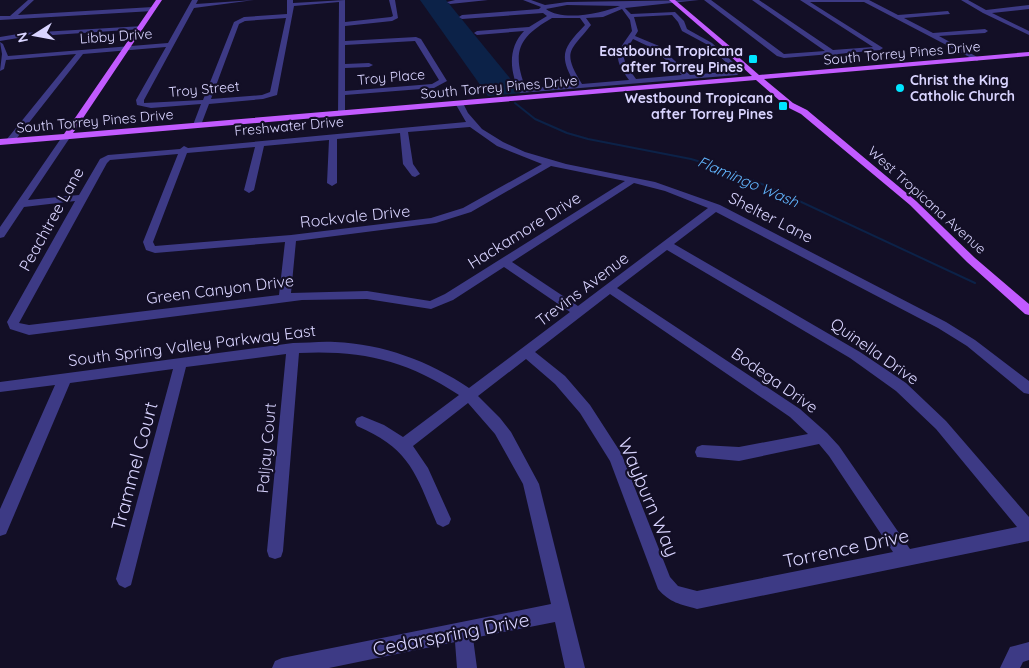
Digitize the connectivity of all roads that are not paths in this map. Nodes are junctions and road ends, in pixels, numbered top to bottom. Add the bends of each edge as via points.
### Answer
1 (31, 0) edge
2 (159, 0) edge
3 (251, 0) edge
4 (342, 0) edge
5 (392, 0) edge
6 (485, 0) edge
7 (526, 0) edge
8 (696, 0) edge
9 (706, 0) edge
10 (755, 0) edge
11 (804, 0) edge
12 (865, 0) edge
13 (964, 0) edge
14 (570, 1) edge
15 (673, 1) edge
16 (290, 2) edge
17 (450, 2) dead end
18 (193, 3) edge
19 (619, 4) edge
20 (1027, 8) edge
21 (153, 9) junction
22 (543, 9) junction
23 (985, 12) junction
24 (948, 13) dead end
25 (290, 16) junction
26 (552, 16) junction
27 (582, 16) junction
28 (630, 16) junction
29 (462, 17) dead end
30 (0, 18) edge
31 (11, 18) junction
32 (899, 18) junction
33 (889, 20) dead end
34 (343, 24) junction
35 (141, 27) junction
36 (531, 29) junction
37 (985, 31) dead end
38 (477, 33) dead end
39 (1029, 33) edge
40 (932, 35) junction
41 (632, 37) junction
42 (0, 39) edge
43 (945, 42) junction
44 (343, 43) junction
45 (931, 43) dead end
46 (0, 44) edge
47 (170, 45) junction
48 (127, 48) junction
49 (730, 49) junction
50 (82, 51) junction
51 (835, 54) junction
52 (1029, 54) edge
53 (4, 58) junction
54 (977, 59) junction
55 (369, 65) dead end
56 (342, 66) junction
57 (0, 69) edge
58 (688, 77) junction
59 (770, 77) junction
60 (758, 78) junction
61 (634, 82) junction
62 (580, 86) junction
63 (342, 93) junction
64 (206, 102) junction
65 (459, 103) junction
66 (804, 112) junction
67 (341, 113) junction
68 (472, 124) junction
69 (197, 125) junction
70 (404, 130) junction
71 (67, 136) junction
72 (333, 136) junction
73 (10, 141) junction
74 (0, 142) edge
75 (260, 143) junction
76 (184, 150) junction
77 (108, 158) joint
78 (549, 164) junction
79 (415, 174) dead end
80 (633, 180) junction
81 (332, 182) dead end
82 (250, 190) dead end
83 (81, 198) junction
84 (21, 204) junction
85 (716, 207) junction
86 (0, 235) edge
87 (291, 238) junction
88 (667, 245) junction
89 (504, 262) junction
90 (609, 288) junction
91 (285, 298) junction
92 (432, 305) joint
93 (1029, 311) edge
94 (579, 312) junction
95 (14, 326) joint
96 (292, 348) junction
97 (526, 352) junction
98 (181, 362) junction
99 (65, 378) junction
100 (0, 387) edge
101 (1029, 389) edge
102 (468, 396) junction
103 (362, 422) dead end
104 (822, 437) junction
105 (403, 445) junction
106 (702, 452) dead end
107 (443, 519) dead end
108 (0, 528) edge
109 (1029, 529) edge
110 (1029, 532) edge
111 (275, 551) dead end
112 (906, 558) junction
113 (125, 579) dead end
114 (673, 593) joint
115 (562, 612) junction
116 (463, 631) junction
117 (1029, 651) edge
118 (293, 667) edge
119 (468, 668) edge
120 (575, 668) edge
121 (1010, 668) edge

1 - 31 street
2 - 21 main road
3 - 18 street
4 - 16 street
4 - 34 street
5 - 34 street via 396,17 392,20
6 - 17 street
7 - 22 street
8 - 15 street
9 - 51 street via 779,55
10 - 51 street
11 - 12 street
11 - 51 street via 880,48
12 - 32 street
13 - 23 street
14 - 19 street
14 - 22 street
15 - 19 street
15 - 49 main road, West Tropicana Avenue
16 - 25 street
18 - 47 street
19 - 27 street via 611,13
19 - 28 street
20 - 23 street
21 - 31 street
21 - 35 main road
22 - 26 street
22 - 29 street
23 - 39 street
24 - 32 street
25 - 64 street via 236,23
25 - 64 street, Troy Street via 276,91 269,96
26 - 27 street
26 - 36 street
27 - 62 street via 588,25 573,40 566,59
28 - 41 street via 635,26
28 - 58 street via 673,13 684,30 710,44 740,71
30 - 31 street
32 - 33 street
32 - 40 street
34 - 44 street
35 - 42 street
35 - 48 main road
36 - 38 street
36 - 62 street via 520,39 514,52 514,70 523,91
37 - 40 street
40 - 43 street
41 - 58 street via 660,48
41 - 61 street via 622,48 620,56 621,64
43 - 45 street
43 - 54 street
44 - 56 street
44 - 63 street, Troy Place via 416,39 443,79 442,83 434,86
46 - 53 street
47 - 48 street, Libby Drive
47 - 64 street, Troy Street via 139,103 151,106
48 - 50 street, Libby Drive
48 - 71 main road
49 - 59 main road, West Tropicana Avenue via 741,53
49 - 60 main road, West Tropicana Avenue via 731,54
50 - 53 street, Libby Drive
50 - 73 street
52 - 54 main road, South Torrey Pines Drive
53 - 57 street
54 - 59 main road, South Torrey Pines Drive
55 - 56 street
56 - 63 street
58 - 61 street
59 - 60 main road, South Torrey Pines Drive
59 - 66 main road, West Tropicana Avenue via 802,104
60 - 65 main road, South Torrey Pines Drive
60 - 66 main road, West Tropicana Avenue via 790,105
61 - 62 street
63 - 67 street
64 - 69 street
65 - 67 main road, South Torrey Pines Drive
65 - 68 street, Shelter Lane
66 - 93 main road, West Tropicana Avenue via 913,203
67 - 69 main road, South Torrey Pines Drive
68 - 70 street, Freshwater Drive
68 - 78 street, Shelter Lane via 508,148
69 - 71 main road, South Torrey Pines Drive
70 - 72 street, Freshwater Drive
70 - 79 street via 408,164
71 - 73 main road, South Torrey Pines Drive
71 - 84 street
72 - 75 street, Freshwater Drive
72 - 81 street
73 - 74 main road, South Torrey Pines Drive
75 - 76 street, Freshwater Drive
75 - 82 street
76 - 77 street, Freshwater Drive
76 - 87 street, Rockvale Drive via 148,242 150,248 163,250
77 - 83 street, Peachtree Lane
78 - 80 street, Shelter Lane
78 - 87 street, Rockvale Drive via 449,217 419,224
80 - 85 street, Shelter Lane via 666,188
80 - 89 street, Hackamore Drive
83 - 84 street
83 - 95 street, Peachtree Lane via 13,322
84 - 86 street
85 - 88 street, Trevins Avenue
85 - 101 street, Shelter Lane via 942,325 971,343
87 - 91 street
88 - 90 street, Trevins Avenue
88 - 109 street, Quinella Drive via 855,355 901,387 941,425
89 - 92 street, Hackamore Drive
89 - 94 street
90 - 94 street, Trevins Avenue
90 - 104 street, Bodega Drive via 795,413
91 - 92 street, Green Canyon Drive via 367,295
91 - 95 street, Green Canyon Drive via 29,330
94 - 97 street, Trevins Avenue
96 - 98 street, South Spring Valley Parkway East
96 - 102 street, South Spring Valley Parkway East via 336,346 396,357 434,372
96 - 111 street, Paljay Court
97 - 102 street, Trevins Avenue
97 - 114 street, Wayburn Way via 560,380 585,409 616,458 664,583
98 - 99 street, South Spring Valley Parkway East
98 - 113 street, Trammel Court
99 - 100 street, South Spring Valley Parkway East
99 - 108 street
102 - 105 street, Trevins Avenue
102 - 115 street, South Spring Valley Parkway East via 494,421 531,484
103 - 105 street via 381,429
104 - 106 street via 739,454
104 - 112 street, Bodega Drive
105 - 107 street via 427,477
110 - 112 street, Torrence Drive
112 - 114 street, Torrence Drive via 697,600
115 - 116 street, Cedarspring Drive
115 - 120 street, South Spring Valley Parkway East
116 - 118 street, Cedarspring Drive
116 - 119 street
117 - 121 street via 1017,654

